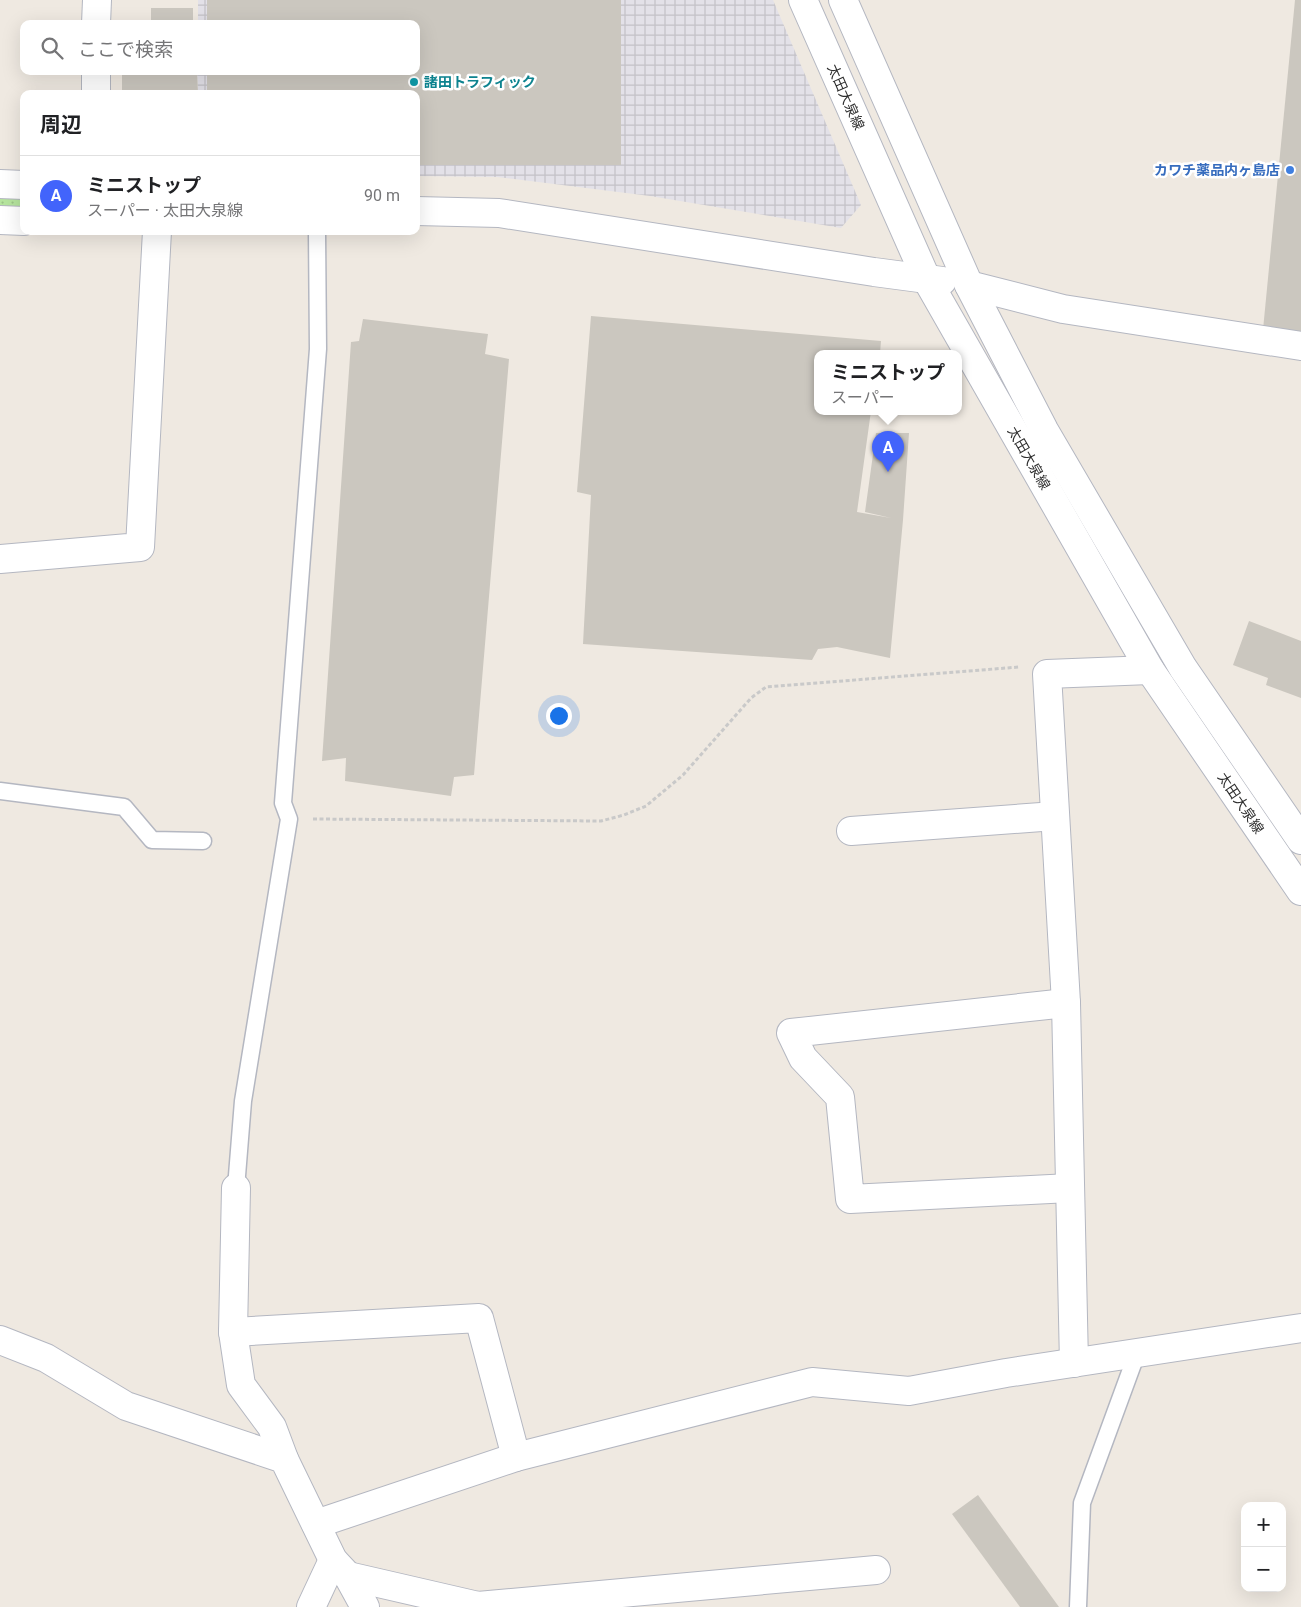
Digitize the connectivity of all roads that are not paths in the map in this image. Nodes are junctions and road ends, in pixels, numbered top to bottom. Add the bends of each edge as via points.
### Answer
1 (96, 0) edge
2 (803, 0) edge
3 (843, 0) edge
4 (96, 20) edge
5 (96, 75) edge
6 (96, 90) edge
7 (0, 184) edge
8 (20, 184) edge
9 (420, 211) edge
10 (0, 220) edge
11 (20, 220) edge
12 (157, 235) edge
13 (317, 235) edge
14 (926, 278) junction
15 (969, 285) junction
16 (1301, 346) edge
17 (0, 559) edge
18 (1150, 670) junction
19 (0, 791) edge
20 (1055, 816) junction
21 (851, 831) dead end
22 (1301, 840) edge
23 (203, 841) dead end
24 (1301, 890) edge
25 (1066, 1003) junction
26 (236, 1188) joint
27 (1070, 1188) junction
28 (1301, 1328) edge
29 (233, 1332) junction
30 (0, 1340) edge
31 (1137, 1353) junction
32 (1074, 1363) junction
33 (516, 1457) junction
34 (284, 1459) junction
35 (316, 1524) junction
36 (341, 1568) junction
37 (876, 1570) dead end
38 (311, 1607) edge
39 (364, 1607) edge
40 (1078, 1607) edge

1 - 4 street
2 - 14 street, 太田大泉線
3 - 15 street, 太田大泉線
5 - 6 street
7 - 8 street
9 - 14 street via 498,213
10 - 11 street
12 - 17 street via 140,547
13 - 26 lane via 318,349 283,803 289,819 243,1101
14 - 15 street
14 - 18 street, 太田大泉線
15 - 16 street via 1063,309
15 - 22 street, 太田大泉線 via 1044,430 1183,668
18 - 20 street via 1047,674
18 - 24 street, 太田大泉線
19 - 23 lane via 124,807 152,840
20 - 21 street
20 - 25 street
25 - 27 street
25 - 27 street via 792,1034 803,1058 840,1097 850,1199
26 - 29 street
27 - 32 street
28 - 31 street
29 - 33 street via 479,1318
29 - 34 street via 241,1385 272,1427
30 - 34 street via 46,1358 126,1406
31 - 32 street
31 - 40 lane via 1082,1503
32 - 33 street via 909,1391 812,1382
33 - 35 street
34 - 35 street
35 - 36 street
36 - 37 street via 478,1606
36 - 38 street
36 - 39 street

